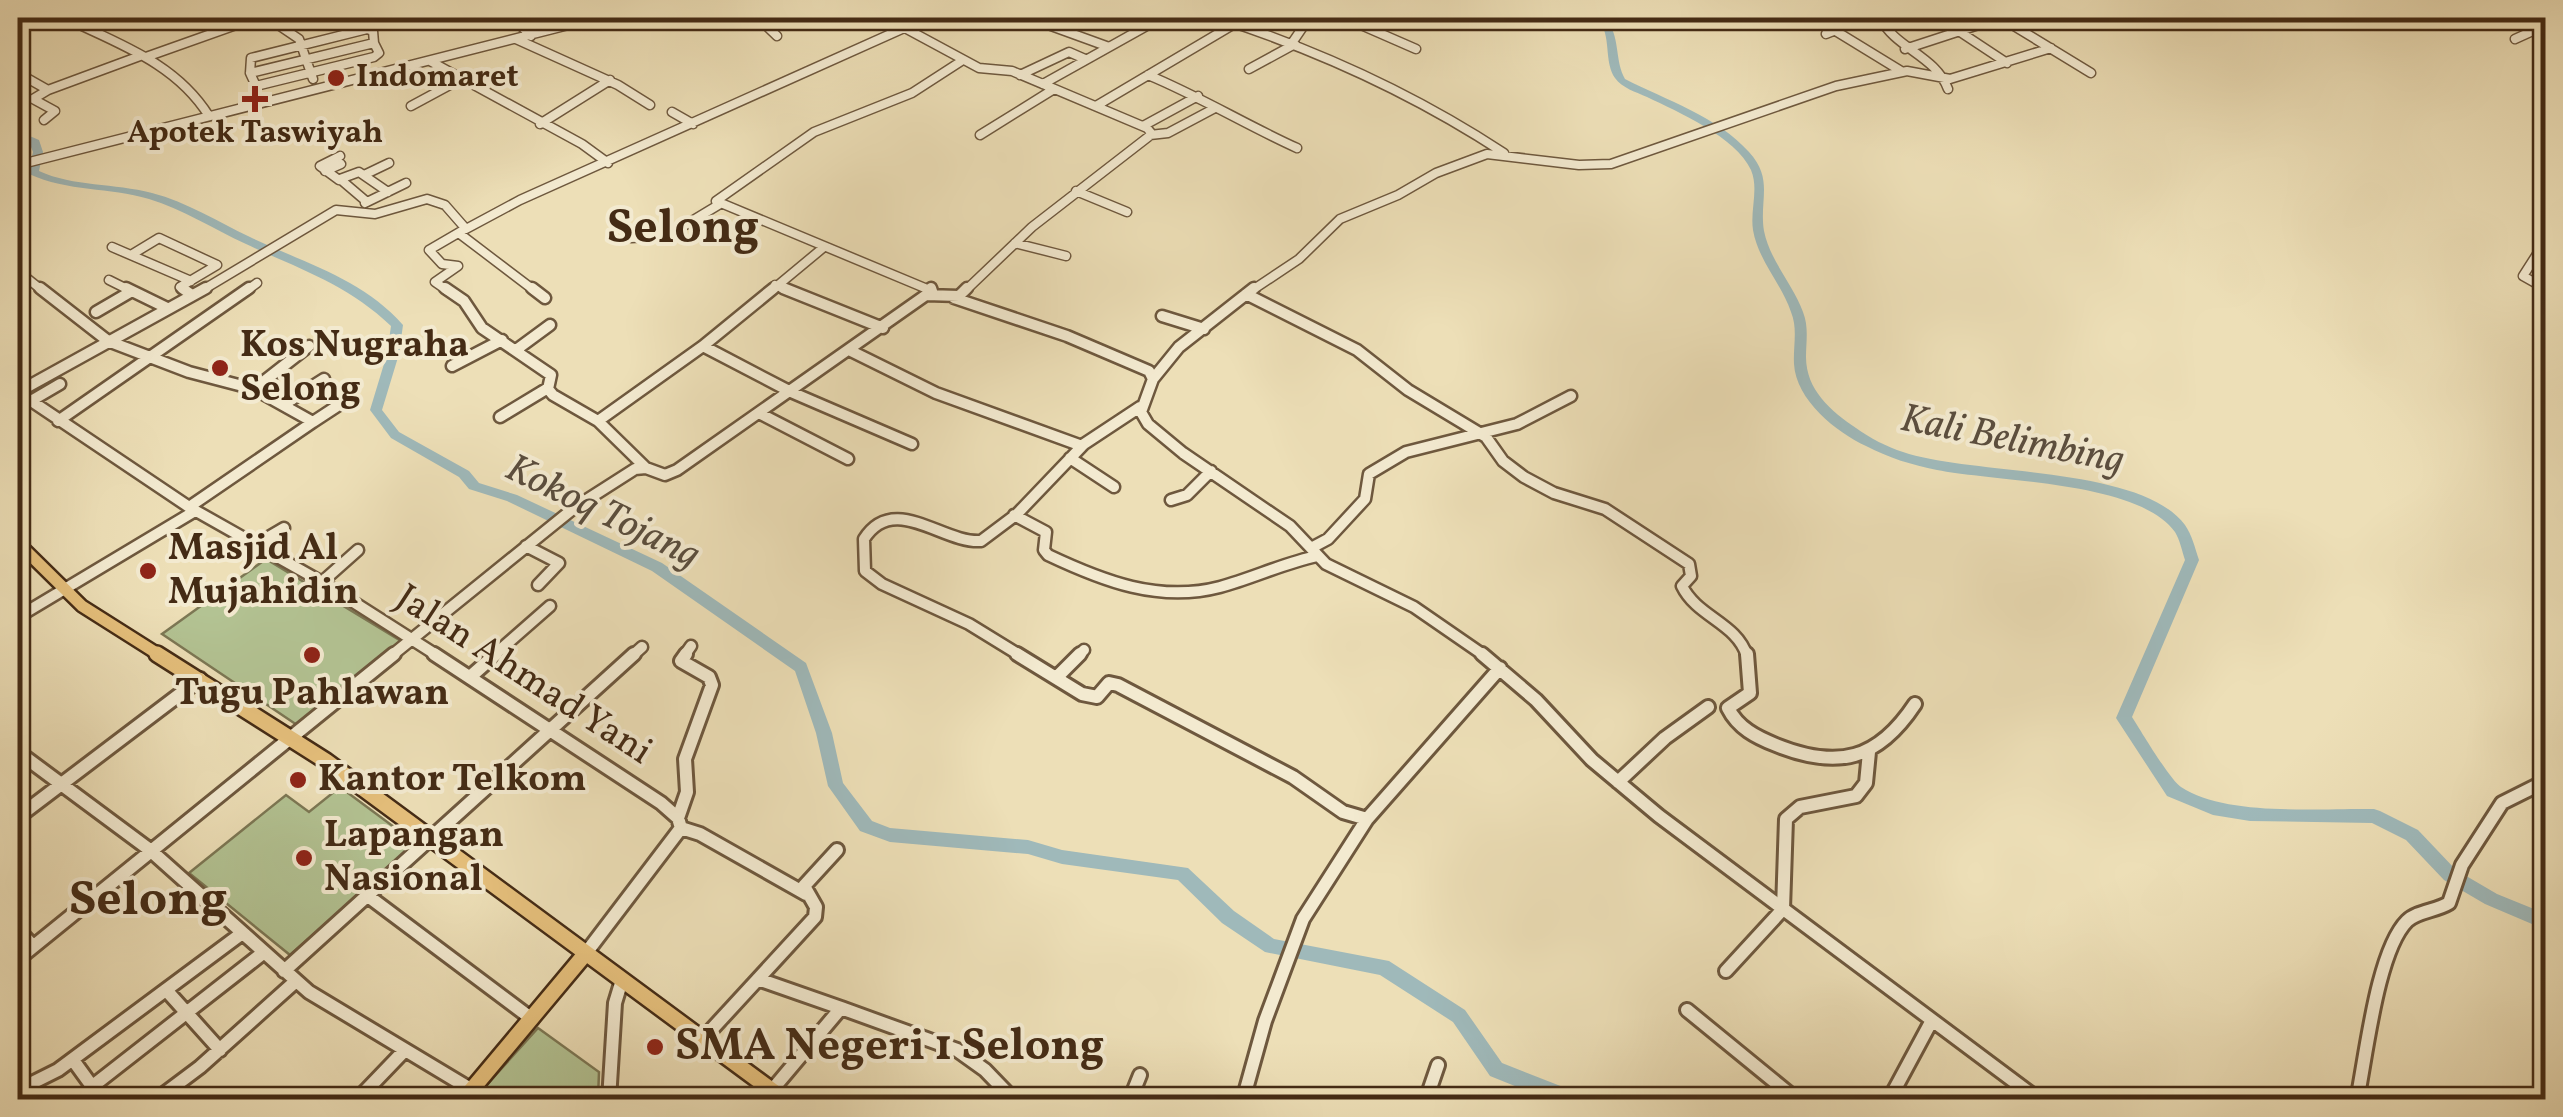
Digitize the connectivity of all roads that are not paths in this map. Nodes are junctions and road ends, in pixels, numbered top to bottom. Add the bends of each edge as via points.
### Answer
1 (40, 18) edge
2 (65, 18) edge
3 (256, 18) edge
4 (268, 18) edge
5 (502, 18) edge
6 (596, 18) edge
7 (758, 18) edge
8 (876, 18) edge
9 (914, 18) edge
10 (1161, 18) edge
11 (1218, 18) edge
12 (1309, 18) edge
13 (1346, 18) edge
14 (1928, 18) edge
15 (1939, 18) edge
16 (1974, 18) edge
17 (2001, 18) edge
18 (1037, 19) edge
19 (1881, 20) edge
20 (2544, 20) edge
21 (1820, 22) dead end
22 (1236, 23) junction
23 (1982, 24) junction
24 (18, 26) edge
25 (904, 27) junction
26 (1962, 31) junction
27 (1830, 32) junction
28 (531, 36) junction
29 (776, 36) dead end
30 (2515, 39) dead end
31 (516, 40) junction
32 (374, 43) junction
33 (1897, 43) junction
34 (1294, 44) junction
35 (303, 45) junction
36 (1110, 47) junction
37 (2052, 48) junction
38 (1416, 49) dead end
39 (1905, 49) junction
40 (1866, 51) junction
41 (142, 57) junction
42 (308, 58) junction
43 (1085, 59) junction
44 (963, 60) junction
45 (430, 61) junction
46 (2006, 63) junction
47 (1249, 68) dead end
48 (250, 72) junction
49 (1901, 72) junction
50 (18, 73) edge
51 (312, 73) junction
52 (2091, 73) dead end
53 (1020, 75) junction
54 (1148, 75) junction
55 (1946, 78) junction
56 (461, 79) junction
57 (610, 80) junction
58 (1043, 84) junction
59 (1054, 89) junction
60 (48, 90) junction
61 (316, 90) junction
62 (1948, 90) dead end
63 (1198, 96) junction
64 (650, 105) dead end
65 (411, 106) dead end
66 (1096, 106) junction
67 (1215, 108) junction
68 (672, 112) dead end
69 (209, 116) junction
70 (44, 120) dead end
71 (540, 124) junction
72 (693, 124) junction
73 (1142, 126) junction
74 (980, 135) dead end
75 (1150, 135) junction
76 (1297, 148) dead end
77 (1505, 154) junction
78 (340, 160) dead end
79 (388, 163) dead end
80 (608, 163) junction
81 (18, 165) edge
82 (364, 175) junction
83 (339, 180) junction
84 (406, 183) dead end
85 (1076, 191) junction
86 (388, 192) junction
87 (368, 202) junction
88 (720, 204) junction
89 (356, 208) junction
90 (1127, 212) dead end
91 (463, 231) junction
92 (631, 238) dead end
93 (2545, 240) edge
94 (1015, 243) junction
95 (824, 246) junction
96 (112, 247) dead end
97 (131, 255) junction
98 (1066, 256) dead end
99 (18, 271) edge
100 (109, 280) dead end
101 (191, 281) junction
102 (258, 283) dead end
103 (775, 285) junction
104 (2545, 289) edge
105 (132, 290) junction
106 (933, 294) junction
107 (1246, 294) junction
108 (192, 296) junction
109 (546, 298) dead end
110 (954, 298) junction
111 (168, 308) junction
112 (96, 312) dead end
113 (1162, 316) dead end
114 (2546, 321) edge
115 (550, 325) dead end
116 (883, 328) junction
117 (1204, 329) junction
118 (502, 340) junction
119 (108, 341) junction
120 (309, 346) dead end
121 (703, 346) junction
122 (516, 350) junction
123 (851, 351) junction
124 (150, 358) junction
125 (452, 366) dead end
126 (324, 379) dead end
127 (1153, 379) junction
128 (60, 384) dead end
129 (548, 388) junction
130 (254, 389) junction
131 (18, 392) edge
132 (791, 392) junction
133 (1572, 396) dead end
134 (345, 400) dead end
135 (31, 401) junction
136 (284, 405) junction
137 (1140, 407) junction
138 (759, 413) junction
139 (500, 417) dead end
140 (58, 421) junction
141 (598, 421) junction
142 (313, 422) junction
143 (1482, 434) junction
144 (912, 444) dead end
145 (1082, 446) junction
146 (1070, 458) junction
147 (848, 459) dead end
148 (646, 468) junction
149 (1211, 472) junction
150 (1114, 487) dead end
151 (1171, 500) dead end
152 (192, 509) junction
153 (1014, 516) junction
154 (284, 528) dead end
155 (18, 543) edge
156 (530, 543) junction
157 (255, 546) junction
158 (358, 550) dead end
159 (1315, 552) junction
160 (322, 582) junction
161 (538, 585) dead end
162 (61, 590) junction
163 (550, 606) dead end
164 (18, 617) edge
165 (410, 638) junction
166 (692, 646) dead end
167 (642, 647) dead end
168 (1084, 650) dead end
169 (1500, 668) junction
170 (470, 677) junction
171 (1057, 677) junction
172 (200, 679) junction
173 (1914, 704) dead end
174 (1708, 707) dead end
175 (552, 730) junction
176 (291, 738) junction
177 (18, 752) edge
178 (1869, 752) junction
179 (2546, 781) edge
180 (1618, 782) junction
181 (59, 784) junction
182 (18, 817) edge
183 (1367, 819) junction
184 (679, 823) junction
185 (432, 838) junction
186 (150, 850) junction
187 (837, 850) dead end
188 (806, 894) junction
189 (368, 896) junction
190 (1783, 909) junction
191 (18, 930) edge
192 (240, 934) junction
193 (33, 946) junction
194 (263, 953) junction
195 (586, 953) junction
196 (18, 959) edge
197 (284, 971) junction
198 (1726, 971) dead end
199 (758, 979) junction
200 (622, 980) junction
201 (296, 981) junction
202 (167, 991) junction
203 (841, 1008) junction
204 (1686, 1010) dead end
205 (186, 1016) junction
206 (532, 1018) junction
207 (1931, 1022) junction
208 (702, 1040) junction
209 (220, 1050) junction
210 (404, 1051) junction
211 (73, 1060) junction
212 (1438, 1065) dead end
213 (1140, 1075) dead end
214 (94, 1085) junction
215 (18, 1090) edge
216 (467, 1094) edge
217 (778, 1095) edge
218 (1007, 1097) edge
219 (102, 1100) edge
220 (156, 1100) edge
221 (356, 1100) edge
222 (609, 1100) edge
223 (1130, 1100) edge
224 (1244, 1100) edge
225 (1426, 1100) edge
226 (1797, 1100) edge
227 (1889, 1100) edge
228 (2039, 1100) edge
229 (2358, 1100) edge

1 - 24 street
2 - 41 street
3 - 41 street
4 - 35 street
5 - 28 street
6 - 28 street
7 - 29 street
8 - 25 street
9 - 25 street
10 - 36 street
11 - 22 street
12 - 34 street
13 - 38 street
14 - 19 street
15 - 26 street
16 - 23 street
17 - 23 street
17 - 37 street
18 - 36 street
19 - 27 street
19 - 33 street
20 - 30 street
21 - 27 street
22 - 34 street
22 - 54 street
23 - 26 street
25 - 44 street
25 - 72 street
26 - 39 street
26 - 46 street
27 - 40 street
28 - 31 street
31 - 45 street
31 - 57 street
32 - 35 street via 369,29
32 - 42 street
32 - 51 street via 374,57
33 - 39 street
33 - 40 street
34 - 47 street
34 - 77 street via 1433,106
35 - 42 street
35 - 48 street via 251,58
36 - 43 street
37 - 46 street
37 - 52 street
39 - 55 street
40 - 49 street
41 - 60 street
41 - 69 street via 182,79
42 - 48 street
42 - 51 street
43 - 53 street via 1069,52
43 - 58 street
44 - 53 street
44 - 88 street via 912,94 814,132 730,188
45 - 56 street
45 - 61 street
46 - 55 street
48 - 51 street via 256,86
49 - 55 street
49 - 77 street via 1836,86 1602,166
50 - 60 street
51 - 61 street
53 - 58 street
54 - 63 street
54 - 66 street
55 - 62 street
56 - 65 street
56 - 71 street
57 - 64 street
57 - 71 street
58 - 59 street
59 - 66 street
59 - 74 street
60 - 70 street via 33,99 55,110
61 - 69 street
63 - 67 street
63 - 73 street
66 - 73 street
67 - 75 street via 1168,133
67 - 76 street
68 - 72 street
69 - 81 street
71 - 80 street
72 - 80 street
73 - 75 street
75 - 85 street
77 - 107 street via 1478,156 1346,216
78 - 83 street via 325,171
79 - 82 street
80 - 91 street
82 - 83 street
82 - 86 street
83 - 87 street
84 - 86 street
85 - 90 street
85 - 94 street
86 - 87 street
87 - 89 street
88 - 92 street via 667,236
88 - 95 street
89 - 91 street via 376,214 431,200 444,205
89 - 108 street via 336,210
91 - 109 street
91 - 118 street via 428,250 442,264 458,266 435,282
93 - 104 street via 2523,276
94 - 98 street
94 - 110 street
95 - 103 street
95 - 106 street via 917,280
96 - 97 street
97 - 101 street
97 - 101 street via 159,238 217,265
99 - 119 street
100 - 105 street
101 - 108 street via 180,289
102 - 124 street
103 - 116 street
103 - 121 street
104 - 114 street
105 - 111 street
105 - 112 street
106 - 110 street
106 - 116 street
107 - 117 street
107 - 143 street via 1357,350
108 - 111 street
110 - 127 street via 1102,350 1144,368
111 - 119 street
113 - 117 street
115 - 122 street
116 - 123 street
117 - 127 street
118 - 122 street
118 - 125 street
119 - 124 street
119 - 131 street
120 - 130 street
121 - 132 street
121 - 141 street
122 - 129 street via 552,375
123 - 132 street
123 - 145 street via 936,393
124 - 130 street
124 - 140 street
126 - 136 street
127 - 137 street
128 - 135 street
129 - 139 street
129 - 141 street
130 - 136 street
131 - 135 street, Jalan Ahmad Yani
132 - 138 street
132 - 144 street
133 - 143 street
134 - 142 street
135 - 140 street, Jalan Ahmad Yani
136 - 142 street
137 - 145 street
137 - 149 street via 1148,424
138 - 147 street
138 - 148 street via 672,473
140 - 152 street, Jalan Ahmad Yani
141 - 148 street
142 - 152 street
143 - 159 street via 1379,465 1364,484 1365,499
143 - 178 street via 1524,477 1605,510 1690,564 1685,597 1731,630 1748,656 1750,693 1728,708 1738,725 1797,755 1852,759
145 - 146 street
146 - 150 street
146 - 153 street
148 - 156 street via 628,472
149 - 151 street via 1187,495
149 - 159 street via 1276,514
152 - 157 street, Jalan Ahmad Yani
152 - 162 street
153 - 159 street via 1044,529 1048,556 1113,584 1168,596 1202,592
153 - 171 street via 979,542 921,520 886,521 864,536 865,571
154 - 157 street
155 - 162 main road
156 - 161 street via 559,563
156 - 165 street
157 - 160 street, Jalan Ahmad Yani
158 - 160 street
159 - 169 street via 1340,572 1414,607
160 - 165 street, Jalan Ahmad Yani
162 - 164 street
162 - 172 main road
163 - 170 street
165 - 170 street, Jalan Ahmad Yani
165 - 176 street
166 - 184 street via 681,660 712,685 688,748
167 - 175 street
168 - 171 street
169 - 180 street
169 - 183 street
170 - 175 street, Jalan Ahmad Yani
171 - 183 street via 1091,698 1115,684
172 - 176 main road
172 - 181 street
173 - 178 street via 1887,741
174 - 180 street
175 - 184 street, Jalan Ahmad Yani via 661,802
175 - 185 street
176 - 185 main road
176 - 186 street
177 - 181 street
178 - 190 street via 1866,783 1856,796 1800,806 1786,819
179 - 229 street via 2502,803 2443,908 2409,919 2397,935
180 - 190 street
181 - 182 street
181 - 186 street
183 - 224 street via 1298,932
184 - 188 street, Jalan Ahmad Yani
184 - 195 street
185 - 189 street
185 - 195 main road
186 - 192 street
186 - 193 street
187 - 188 street via 804,886
188 - 199 street via 815,917
189 - 197 street
189 - 206 street
190 - 198 street
190 - 207 street
191 - 193 street
192 - 194 street
192 - 202 street
193 - 196 street
194 - 197 street
194 - 205 street
195 - 200 main road
195 - 206 main road
197 - 201 street
199 - 203 street
199 - 208 street
200 - 208 main road
200 - 222 street
201 - 209 street
201 - 210 street
202 - 205 street
202 - 211 street
203 - 217 street
203 - 218 street via 957,1050
204 - 226 street
205 - 209 street
205 - 214 street
206 - 216 main road
207 - 227 street
207 - 228 street
208 - 217 main road
209 - 220 street
210 - 216 street
210 - 221 street
211 - 214 street
211 - 215 street
212 - 225 street
213 - 223 street
214 - 219 street

